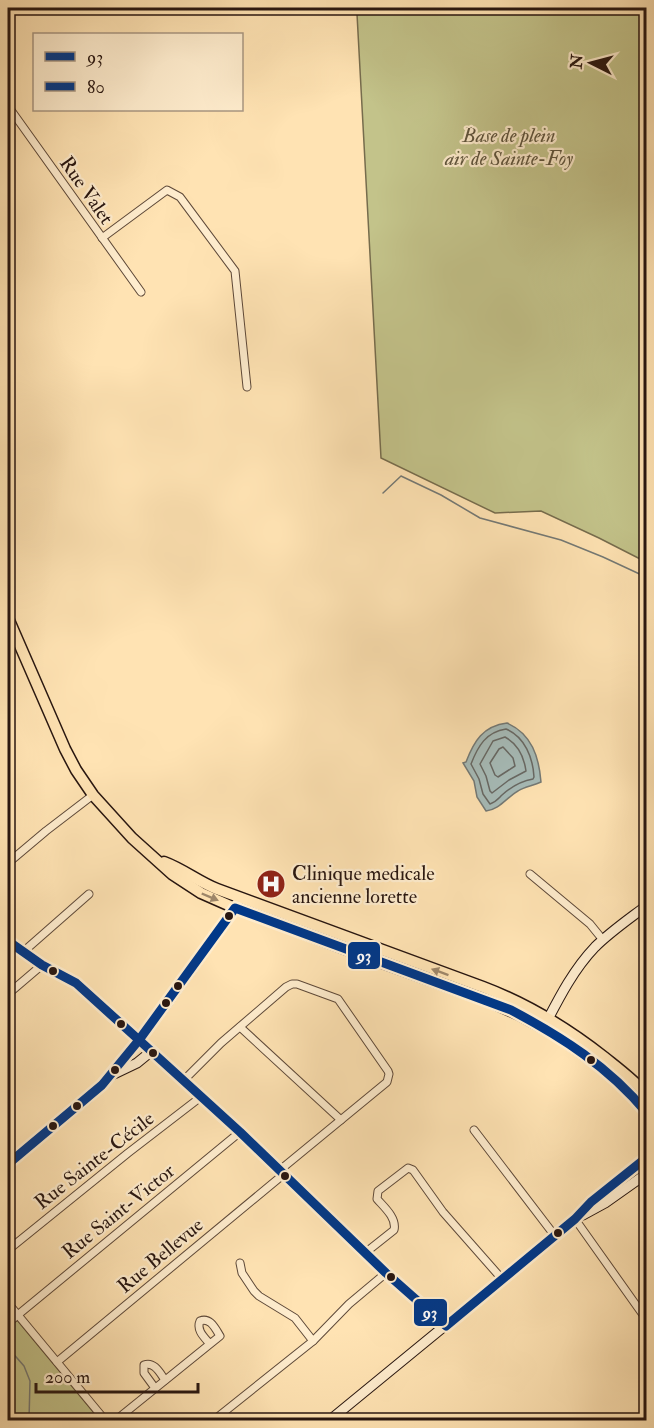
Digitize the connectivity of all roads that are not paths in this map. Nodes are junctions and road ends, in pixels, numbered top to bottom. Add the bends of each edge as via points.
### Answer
1 (8, 106) edge
2 (102, 238) junction
3 (141, 292) dead end
4 (247, 387) dead end
5 (8, 618) edge
6 (93, 795) junction
7 (8, 863) edge
8 (530, 874) dead end
9 (89, 894) dead end
10 (237, 903) junction
11 (646, 906) edge
12 (603, 940) junction
13 (8, 941) edge
14 (23, 952) junction
15 (396, 961) junction
16 (42, 965) junction
17 (8, 994) edge
18 (546, 1023) junction
19 (240, 1028) junction
20 (139, 1040) junction
21 (155, 1054) junction
22 (112, 1075) junction
23 (184, 1080) junction
24 (646, 1094) edge
25 (202, 1096) junction
26 (646, 1112) edge
27 (341, 1120) junction
28 (474, 1130) dead end
29 (240, 1132) junction
30 (646, 1158) edge
31 (8, 1164) edge
32 (282, 1172) junction
33 (646, 1174) edge
34 (575, 1220) junction
35 (555, 1236) junction
36 (8, 1250) edge
37 (366, 1253) junction
38 (240, 1263) dead end
39 (386, 1273) junction
40 (502, 1279) junction
41 (8, 1303) edge
42 (17, 1315) junction
43 (646, 1319) edge
44 (8, 1323) edge
45 (446, 1326) junction
46 (313, 1341) junction
47 (210, 1344) dead end
48 (57, 1362) junction
49 (165, 1380) junction
50 (155, 1388) junction
51 (105, 1420) edge
52 (116, 1420) edge
53 (214, 1420) edge
54 (330, 1420) edge

1 - 2 street, Rue Valet
2 - 3 street, Rue Valet
2 - 4 street via 167,190 180,197 235,271
5 - 6 main road via 64,749
6 - 7 street
6 - 10 main road via 172,874 201,893
8 - 12 street via 590,924
9 - 14 street
10 - 15 main road via 357,941
10 - 15 main road via 248,912 366,957
10 - 20 street
11 - 12 street
12 - 18 street via 576,970
13 - 14 street
14 - 16 street
15 - 18 main road
16 - 17 street
16 - 20 street via 76,983
18 - 24 main road via 580,1039
18 - 26 main road via 625,1086
19 - 23 street
19 - 27 street
19 - 27 street, Rue Bellevue via 292,984 338,999 389,1074 387,1082
20 - 21 street
20 - 22 street
21 - 22 street via 148,1054
21 - 23 street
22 - 31 street
23 - 25 street
25 - 29 street
25 - 36 street, Rue Sainte-Cécile
27 - 32 street, Rue Bellevue
28 - 35 street
29 - 32 street
29 - 42 street, Rue Saint-Victor
30 - 34 street via 591,1202
32 - 37 street
32 - 48 street, Rue Bellevue
33 - 34 street
34 - 35 street
34 - 43 street
35 - 40 street
37 - 39 street
37 - 40 street via 396,1226 377,1199 378,1191 408,1168
38 - 46 street via 254,1291 295,1318
39 - 45 street
39 - 46 street
40 - 45 street
41 - 42 street
42 - 44 street, Rue Saint-Victor
42 - 48 street
45 - 54 street
46 - 53 street
47 - 49 street
48 - 51 street
49 - 50 street
49 - 50 street via 153,1364 144,1365 144,1373
50 - 52 street

